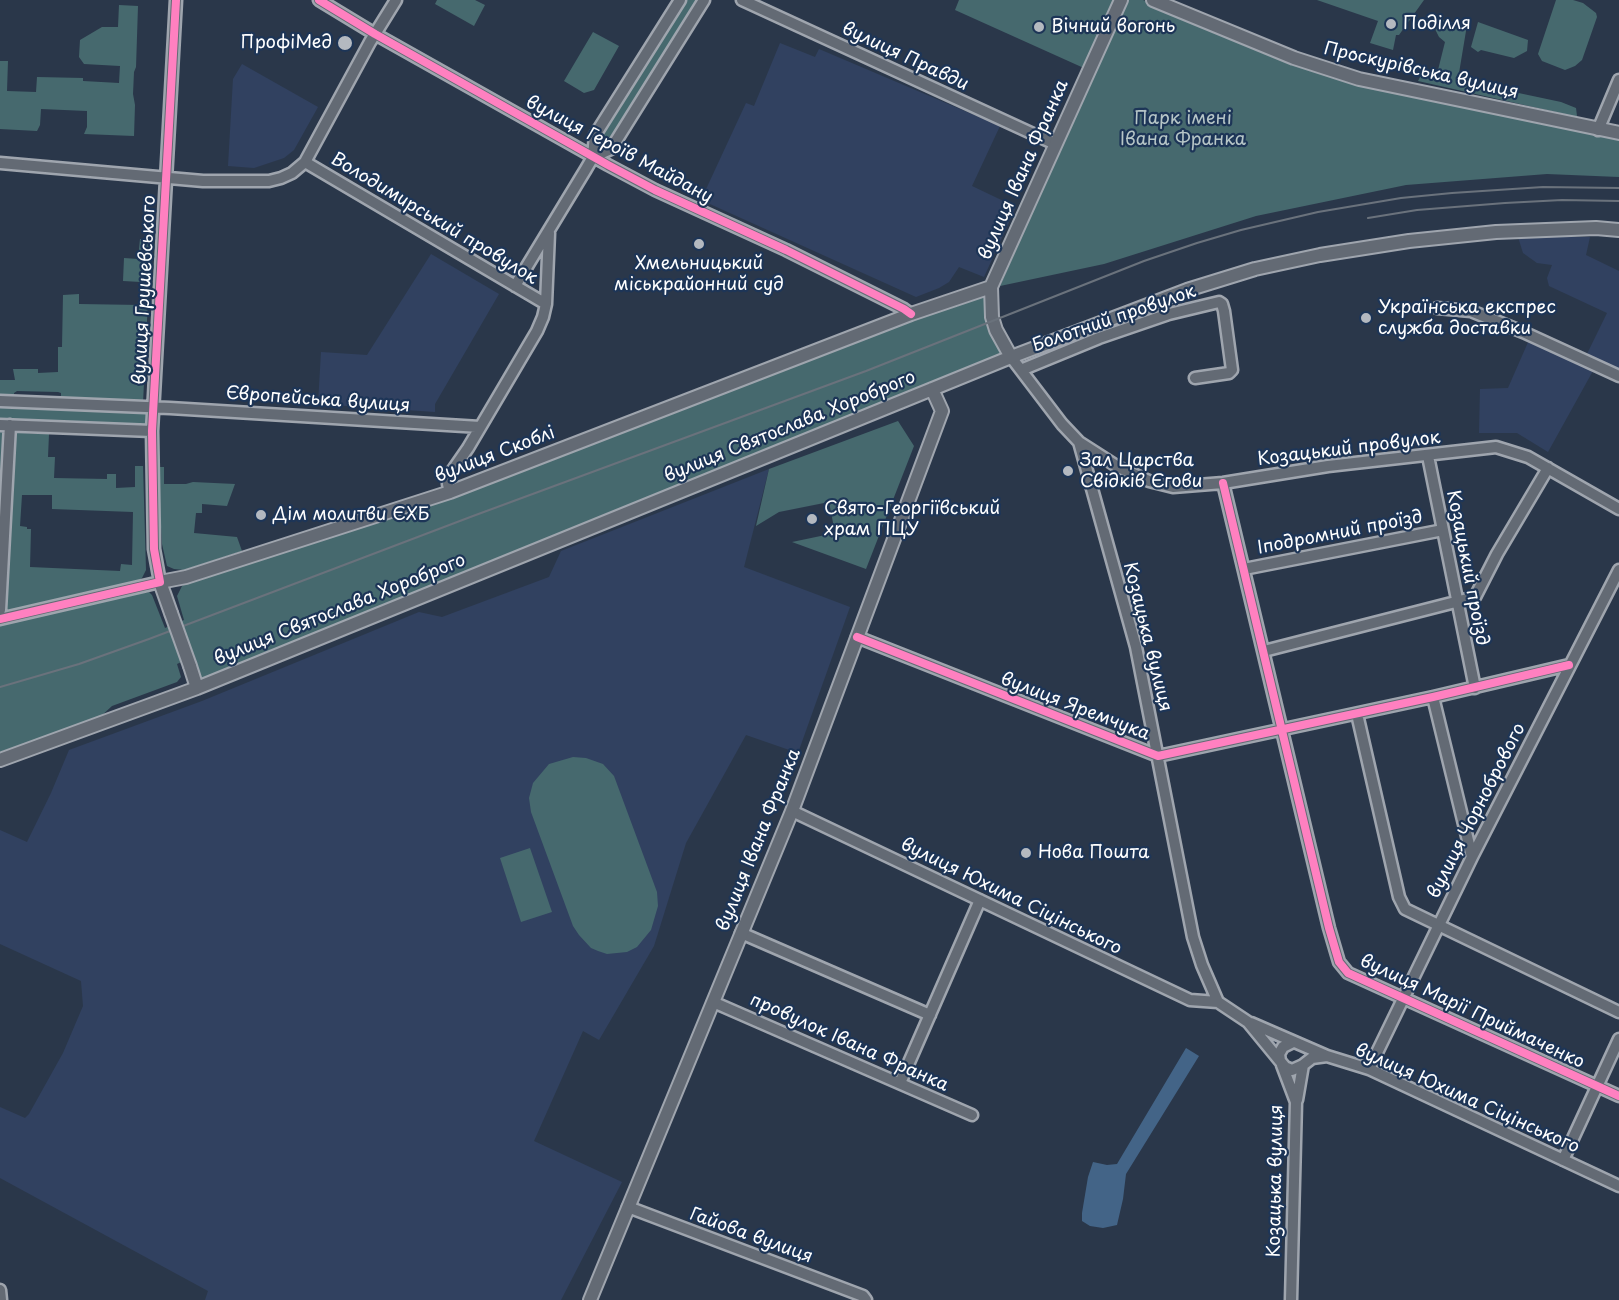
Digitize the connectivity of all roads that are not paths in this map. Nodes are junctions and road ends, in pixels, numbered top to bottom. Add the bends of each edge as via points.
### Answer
1 (176, 0) edge
2 (320, 0) edge
3 (396, 0) edge
4 (680, 0) edge
5 (704, 0) edge
6 (742, 0) edge
7 (1121, 0) edge
8 (1153, 0) edge
9 (375, 34) junction
10 (1619, 80) edge
11 (1598, 130) junction
12 (1619, 134) edge
13 (1055, 144) junction
14 (593, 157) junction
15 (305, 162) junction
16 (0, 164) edge
17 (167, 177) junction
18 (549, 230) junction
19 (1619, 230) edge
20 (515, 286) junction
21 (992, 287) junction
22 (546, 304) junction
23 (1437, 308) dead end
24 (911, 314) junction
25 (1011, 357) junction
26 (1021, 370) junction
27 (1619, 376) edge
28 (1195, 378) dead end
29 (932, 388) junction
30 (0, 401) edge
31 (153, 408) junction
32 (5, 425) edge
33 (480, 427) junction
34 (152, 431) junction
35 (1079, 442) junction
36 (1428, 456) junction
37 (1548, 468) junction
38 (1223, 483) junction
39 (450, 492) junction
40 (1619, 509) edge
41 (1443, 530) junction
42 (1244, 569) junction
43 (1619, 570) edge
44 (160, 582) junction
45 (1475, 597) junction
46 (1457, 602) junction
47 (0, 610) edge
48 (1461, 619) junction
49 (0, 620) edge
50 (856, 637) junction
51 (1264, 651) junction
52 (1569, 665) junction
53 (197, 688) junction
54 (1475, 688) junction
55 (1433, 697) junction
56 (1357, 714) junction
57 (1283, 729) junction
58 (1158, 756) junction
59 (0, 760) edge
60 (792, 810) junction
61 (1472, 856) junction
62 (980, 900) junction
63 (1439, 925) junction
64 (741, 933) junction
65 (1404, 998) junction
66 (713, 1002) junction
67 (1218, 1002) junction
68 (1619, 1012) edge
69 (930, 1015) junction
70 (1248, 1022) junction
71 (1619, 1039) edge
72 (1297, 1044) junction
73 (1327, 1056) junction
74 (1281, 1063) junction
75 (1304, 1064) junction
76 (1369, 1069) junction
77 (900, 1083) junction
78 (1598, 1085) junction
79 (1619, 1096) edge
80 (1296, 1102) junction
81 (972, 1115) dead end
82 (1563, 1160) junction
83 (1619, 1186) edge
84 (628, 1207) junction
85 (0, 1290) edge
86 (865, 1298) edge
87 (1, 1300) edge
88 (590, 1300) edge
89 (1291, 1300) edge

1 - 17 street, вулиця Грушевського
2 - 9 street, вулиця Героїв Майдану
3 - 9 street
4 - 14 street via 595,135
5 - 14 street via 611,149
6 - 13 street, вулиця Правди
7 - 13 main road, вулиця Івана Франка
8 - 11 main road, Проскурівська вулиця via 1294,58 1359,79
9 - 14 street, вулиця Героїв Майдану
9 - 15 street
10 - 11 street
11 - 12 main road, Проскурівська вулиця
13 - 21 main road, вулиця Івана Франка
14 - 18 street
14 - 24 street, вулиця Героїв Майдану
15 - 17 street via 292,173 269,181
15 - 20 street, Володимирський провулок
16 - 17 street
17 - 31 street, вулиця Грушевського
18 - 20 street
18 - 22 street
19 - 25 main road, вулиця Святослава Хороброго via 1496,232 1320,255 1255,269 1187,290
20 - 22 street, Володимирський провулок
21 - 24 main road, вулиця Скоблі
21 - 25 main road, вулиця Івана Франка via 992,317
22 - 33 street via 537,331
23 - 27 street via 1471,311
24 - 39 main road, вулиця Скоблі
25 - 26 street, Козацька вулиця
25 - 29 main road, вулиця Святослава Хороброго
26 - 28 street, Болотний провулок via 1168,314 1219,302 1224,311 1232,370
26 - 35 street, Козацька вулиця
29 - 50 main road, вулиця Івана Франка via 942,411
29 - 53 main road, вулиця Святослава Хороброго
30 - 31 street, Європейська вулиця
31 - 33 street, Європейська вулиця
31 - 34 street, вулиця Грушевського
32 - 34 street
32 - 47 street via 7,507
33 - 39 street via 450,474
34 - 44 street, вулиця Грушевського via 154,549
35 - 38 street, Козацький провулок via 1149,481 1173,487
35 - 58 street, Козацька вулиця via 1136,648
36 - 37 street, Козацький провулок via 1496,447
36 - 38 street, Козацький провулок via 1328,466
36 - 41 street, Козацький проїзд
37 - 40 street, Козацький провулок
37 - 45 street
38 - 42 street, вулиця Марії Приймаченко
39 - 44 main road, вулиця Скоблі
41 - 42 street, Іподромний проїзд
41 - 46 street, Козацький проїзд
42 - 51 street, вулиця Марії Приймаченко
43 - 52 street, вулиця Чорнобрового
44 - 49 street, вулиця Скоблі
44 - 53 main road, вулиця Грушевського, bridge
45 - 46 street
45 - 48 street
46 - 48 street, Козацький проїзд
46 - 51 street
48 - 54 street, Козацький проїзд
50 - 58 street, вулиця Яремчука
50 - 60 main road, вулиця Івана Франка
51 - 57 street, вулиця Марії Приймаченко
52 - 54 street, вулиця Яремчука
52 - 61 street, вулиця Чорнобрового
53 - 59 main road, вулиця Святослава Хороброго
54 - 55 street, вулиця Яремчука
55 - 56 street, вулиця Яремчука
55 - 61 street
56 - 57 street, вулиця Яремчука
56 - 63 street via 1399,897 1405,909
57 - 58 street, вулиця Яремчука
57 - 65 street, вулиця Марії Приймаченко via 1339,962 1348,973
58 - 67 street, Козацька вулиця via 1193,937
60 - 62 street, вулиця Юхима Сіцінського
60 - 64 main road, вулиця Івана Франка
61 - 63 street, вулиця Чорнобрового
62 - 67 street, вулиця Юхима Сіцінського via 1190,1000
62 - 69 street
63 - 65 street, вулиця Чорнобрового
63 - 68 street
64 - 66 main road, вулиця Івана Франка
64 - 69 street
65 - 76 street, вулиця Чорнобрового
65 - 78 street, вулиця Марії Приймаченко
66 - 77 street, провулок Івана Франка
66 - 84 main road, вулиця Івана Франка
67 - 70 street, Козацька вулиця
69 - 77 street
70 - 72 street, вулиця Юхима Сіцінського
70 - 74 street, Козацька вулиця
71 - 78 street
72 - 73 street, вулиця Юхима Сіцінського
72 - 74 street via 1283,1047 1279,1054
72 - 75 street via 1306,1051
73 - 75 street via 1312,1058
73 - 76 street, вулиця Юхима Сіцінського
74 - 75 street via 1292,1070
74 - 80 street, Козацька вулиця
75 - 80 street
76 - 82 street, вулиця Юхима Сіцінського
77 - 81 street, провулок Івана Франка
78 - 79 street, вулиця Марії Приймаченко
78 - 82 street
80 - 89 street, Козацька вулиця
82 - 83 street, вулиця Юхима Сіцінського
84 - 86 street, Гайова вулиця
84 - 88 main road, вулиця Івана Франка
85 - 87 street

